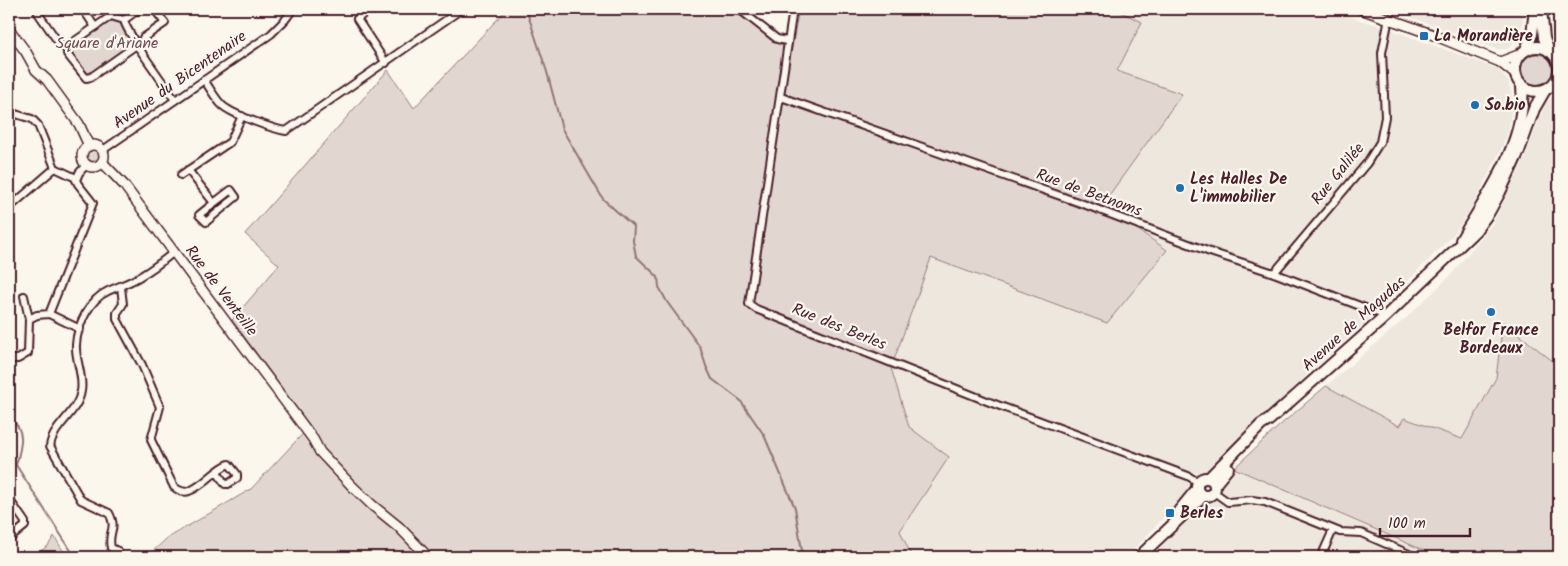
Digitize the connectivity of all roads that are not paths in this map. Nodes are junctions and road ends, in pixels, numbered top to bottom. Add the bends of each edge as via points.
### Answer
1 (83, 9) edge
2 (139, 9) edge
3 (154, 9) edge
4 (292, 9) edge
5 (370, 9) edge
6 (456, 9) edge
7 (739, 9) edge
8 (793, 9) edge
9 (1361, 9) edge
10 (1535, 9) edge
11 (1541, 9) edge
12 (38, 13) dead end
13 (1389, 18) junction
14 (124, 20) junction
15 (55, 21) dead end
16 (47, 26) junction
17 (95, 27) junction
18 (9, 29) edge
19 (788, 42) junction
20 (136, 47) junction
21 (67, 49) junction
22 (1524, 52) junction
23 (1555, 57) edge
24 (1500, 62) junction
25 (386, 63) junction
26 (1515, 74) junction
27 (204, 80) junction
28 (1557, 81) edge
29 (1522, 86) junction
30 (1545, 90) junction
31 (781, 97) junction
32 (175, 100) junction
33 (9, 112) edge
34 (242, 116) junction
35 (88, 146) junction
36 (102, 150) junction
37 (102, 162) junction
38 (87, 164) junction
39 (55, 168) junction
40 (188, 170) junction
41 (181, 175) dead end
42 (76, 178) junction
43 (214, 203) junction
44 (9, 208) edge
45 (1456, 249) junction
46 (174, 252) junction
47 (1274, 273) junction
48 (121, 287) junction
49 (24, 296) dead end
50 (49, 314) junction
51 (1386, 316) junction
52 (29, 319) junction
53 (80, 329) junction
54 (9, 359) edge
55 (217, 472) dead end
56 (1213, 485) junction
57 (1199, 489) junction
58 (9, 499) edge
59 (1333, 530) junction
60 (9, 539) edge
61 (118, 552) dead end
62 (1141, 556) edge
63 (428, 557) edge
64 (1321, 557) edge
65 (1416, 557) edge

1 - 17 street
2 - 14 street
3 - 20 street via 165,23
4 - 27 street, Avenue du Bicentenaire via 271,34
5 - 25 street via 357,19
6 - 25 street via 456,13
7 - 19 street via 777,39
8 - 19 street, Rue des Berles
9 - 13 street
10 - 22 main road via 1532,34
11 - 23 main road via 1544,38
12 - 16 street
13 - 24 street
13 - 47 street, Rue Galilée via 1382,53 1385,117 1380,142 1367,163
14 - 17 street via 111,16
14 - 20 street
15 - 16 street
16 - 21 street via 61,46
17 - 21 street
18 - 35 street via 38,63 79,124
19 - 31 street, Rue des Berles
20 - 21 street via 86,78 67,54
20 - 32 street
22 - 23 main road via 1538,47
22 - 24 street
22 - 26 main road via 1517,60
23 - 28 main road via 1559,71
24 - 26 street
25 - 34 street via 286,131
26 - 29 main road
27 - 32 street, Avenue du Bicentenaire
27 - 34 street via 223,106
28 - 30 main road
29 - 30 main road via 1533,91
29 - 45 main road, Avenue de Magudas via 1519,121 1509,151 1490,193
30 - 45 main road, Avenue de Magudas via 1489,212 1475,232
31 - 47 street, Rue de Betnoms
31 - 57 street, Rue des Berles via 749,304 756,310 983,399 1188,476
32 - 36 street, Avenue du Bicentenaire
33 - 39 street via 32,119 38,125
34 - 40 street via 230,142
35 - 36 street via 98,146
35 - 38 street via 83,156
36 - 37 street
37 - 38 street via 94,166
37 - 46 street, Rue de Venteille via 124,185
38 - 42 street
39 - 42 street
39 - 44 street
40 - 41 street
40 - 43 street
42 - 50 street via 93,203
43 - 43 street via 199,215 206,222 236,197 231,190
45 - 51 main road, Avenue de Magudas
46 - 48 street
46 - 63 street, Rue de Venteille via 333,464
47 - 51 street, Rue de Betnoms
48 - 53 street via 96,299
48 - 55 street via 123,304 117,319 160,407 151,440 174,487 188,492
49 - 52 street
50 - 52 street
50 - 53 street
51 - 56 main road, Avenue de Magudas via 1261,426
52 - 54 street via 28,353 18,359
53 - 61 street via 76,345 82,390 74,408 51,436 50,446 81,500 109,513 114,527 110,541
56 - 57 main road via 1209,496
56 - 57 main road via 1203,478
56 - 59 street via 1228,502 1265,502
57 - 62 main road
58 - 60 street via 25,522 22,530
59 - 64 street
59 - 65 street via 1361,533

